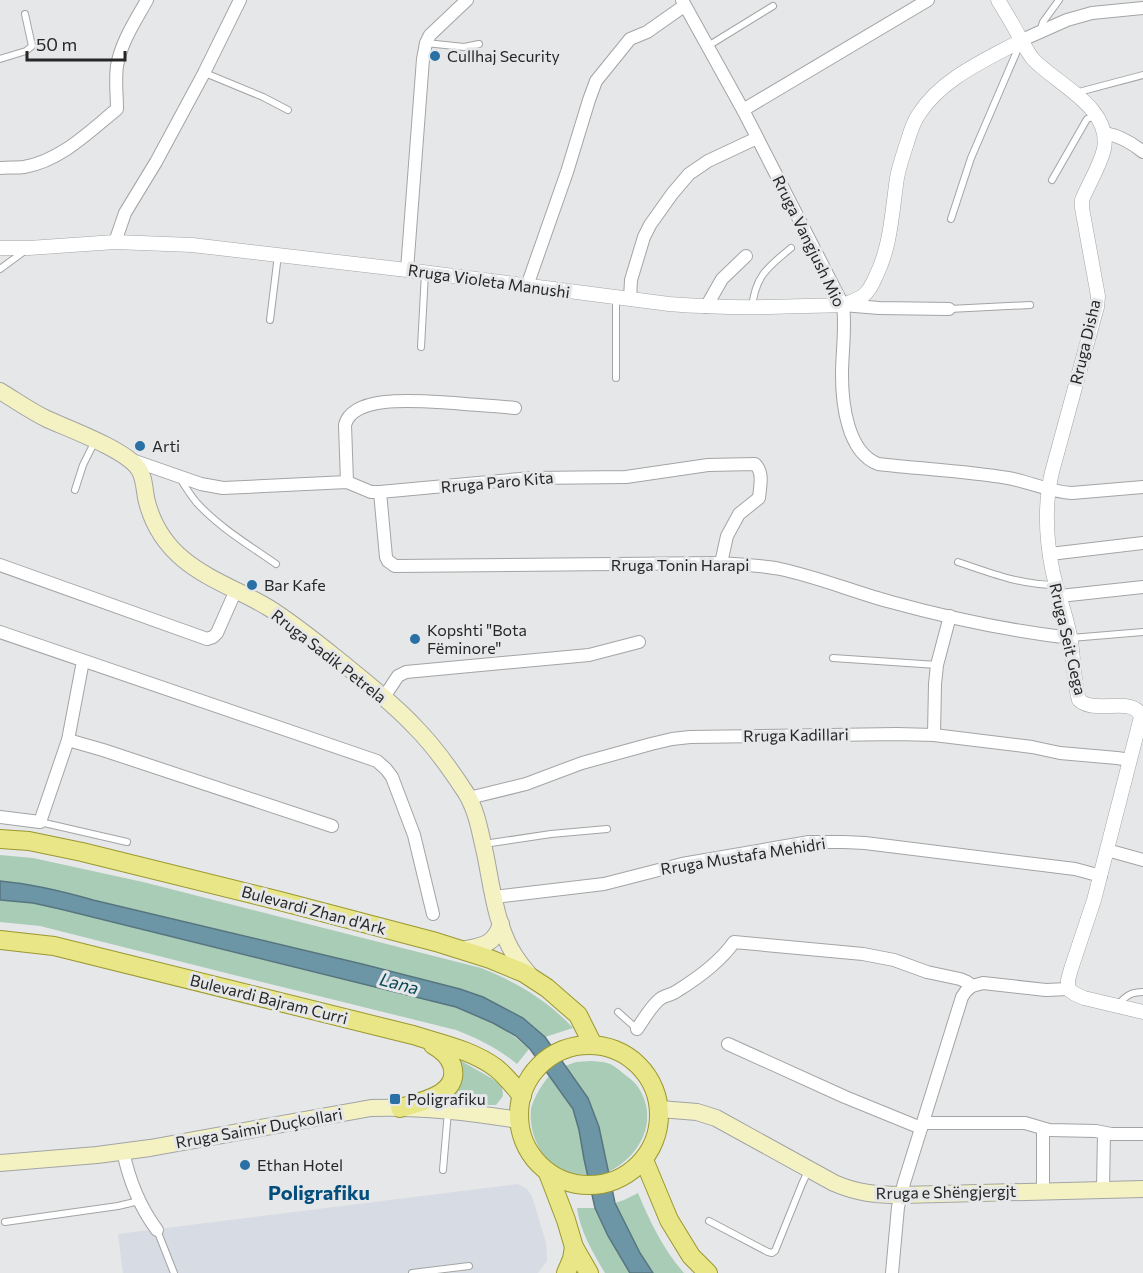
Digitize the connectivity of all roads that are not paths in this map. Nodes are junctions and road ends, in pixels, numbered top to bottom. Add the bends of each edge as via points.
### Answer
1 (147, 0) edge
2 (240, 0) edge
3 (467, 0) edge
4 (928, 0) edge
5 (998, 0) edge
6 (1059, 0) edge
7 (683, 3) edge
8 (773, 6) dead end
9 (1143, 8) edge
10 (25, 14) dead end
11 (1039, 32) junction
12 (1022, 40) junction
13 (426, 43) junction
14 (479, 44) dead end
15 (708, 46) junction
16 (0, 59) edge
17 (204, 73) junction
18 (1143, 75) edge
19 (1075, 93) junction
20 (288, 110) dead end
21 (743, 110) junction
22 (1096, 116) junction
23 (1105, 133) junction
24 (758, 138) junction
25 (1143, 152) edge
26 (0, 168) edge
27 (1052, 180) dead end
28 (951, 219) dead end
29 (115, 242) junction
30 (0, 248) edge
31 (29, 248) junction
32 (791, 248) dead end
33 (278, 254) junction
34 (746, 256) dead end
35 (0, 269) edge
36 (407, 270) junction
37 (425, 272) junction
38 (527, 286) junction
39 (615, 298) junction
40 (630, 299) junction
41 (843, 305) junction
42 (1030, 305) dead end
43 (706, 308) junction
44 (752, 309) junction
45 (949, 309) joint
46 (270, 320) dead end
47 (421, 347) dead end
48 (616, 378) dead end
49 (0, 391) edge
50 (515, 408) dead end
51 (95, 441) junction
52 (130, 460) junction
53 (178, 476) junction
54 (347, 482) junction
55 (1143, 487) edge
56 (1048, 489) junction
57 (75, 490) dead end
58 (380, 492) junction
59 (1143, 543) edge
60 (1050, 554) junction
61 (958, 562) dead end
62 (721, 563) junction
63 (276, 564) dead end
64 (0, 565) edge
65 (1143, 587) edge
66 (236, 590) junction
67 (1058, 590) junction
68 (950, 616) junction
69 (0, 632) edge
70 (1143, 632) edge
71 (1071, 638) junction
72 (639, 642) dead end
73 (833, 658) dead end
74 (83, 661) junction
75 (938, 665) junction
76 (384, 697) junction
77 (1141, 710) edge
78 (934, 735) junction
79 (68, 740) junction
80 (1130, 760) junction
81 (469, 798) junction
82 (0, 817) edge
83 (40, 822) junction
84 (332, 826) dead end
85 (607, 829) dead end
86 (0, 839) edge
87 (127, 842) dead end
88 (483, 844) junction
89 (1107, 850) junction
90 (1143, 860) edge
91 (1101, 876) junction
92 (494, 897) junction
93 (433, 914) dead end
94 (501, 924) junction
95 (0, 940) edge
96 (461, 950) junction
97 (532, 978) junction
98 (972, 986) junction
99 (1068, 989) junction
100 (1143, 992) edge
101 (1117, 1006) junction
102 (618, 1012) dead end
103 (1143, 1012) edge
104 (637, 1029) joint
105 (413, 1035) junction
106 (728, 1044) dead end
107 (593, 1045) junction
108 (522, 1095) junction
109 (400, 1108) junction
110 (660, 1109) junction
111 (448, 1110) junction
112 (518, 1120) junction
113 (922, 1125) junction
114 (1043, 1128) junction
115 (1104, 1133) junction
116 (1143, 1134) edge
117 (123, 1151) junction
118 (644, 1160) junction
119 (0, 1163) edge
120 (809, 1169) junction
121 (443, 1170) dead end
122 (548, 1173) junction
123 (1103, 1189) junction
124 (1143, 1189) edge
125 (1043, 1191) junction
126 (901, 1195) junction
127 (139, 1201) junction
128 (709, 1221) dead end
129 (5, 1222) dead end
130 (157, 1230) joint
131 (574, 1247) junction
132 (469, 1266) dead end
133 (172, 1271) edge
134 (446, 1271) edge
135 (411, 1273) edge
136 (566, 1273) edge
137 (589, 1273) edge
138 (708, 1273) edge
139 (892, 1273) edge

1 - 26 street via 119,57 117,109 54,156 22,168
2 - 17 street
3 - 13 street via 436,28
4 - 21 street
5 - 12 street
6 - 11 lane
7 - 15 street, Rruga Vangjush Mio
7 - 38 street via 647,32 630,39 596,81
8 - 15 lane
9 - 11 street via 1092,13
10 - 16 lane via 32,46
11 - 12 street
12 - 19 street via 1035,61
12 - 28 lane via 971,158
12 - 41 street via 949,82 918,115 898,176 880,269 864,295
13 - 14 lane via 464,47
13 - 36 street
15 - 21 street, Rruga Vangjush Mio
17 - 20 lane
17 - 29 street via 124,213
18 - 19 lane
19 - 22 street
21 - 24 street, Rruga Vangjush Mio
22 - 23 street
22 - 27 lane via 1087,119
23 - 25 street via 1119,136
23 - 56 street, Rruga Disha via 1103,151 1082,200 1097,307
24 - 40 street via 708,161 689,174 672,194 644,237 631,280
24 - 41 street, Rruga Vangjush Mio
29 - 31 street, Rruga Violeta Manushi
29 - 33 street, Rruga Violeta Manushi
30 - 31 street, Rruga Violeta Manushi
31 - 35 lane
32 - 44 lane via 757,283
33 - 36 street, Rruga Violeta Manushi
33 - 46 lane
34 - 43 street via 722,279
36 - 37 street, Rruga Violeta Manushi
37 - 38 street, Rruga Violeta Manushi
37 - 47 lane
38 - 39 street, Rruga Violeta Manushi
39 - 40 street, Rruga Violeta Manushi
39 - 48 lane
40 - 43 street, Rruga Violeta Manushi
41 - 44 street, Rruga Violeta Manushi
41 - 45 street, Rruga Violeta Manushi
41 - 56 street, Rruga Vangjush Mio via 843,393 850,430 864,456 878,464 986,475
42 - 45 lane
43 - 44 street, Rruga Violeta Manushi
49 - 51 main road
50 - 54 street via 406,400 362,407 351,414 345,425
51 - 52 main road
51 - 57 lane
52 - 53 street, Rruga Paro Kita
52 - 66 main road, Rruga Sadik Petrela via 142,476 151,516 163,538 195,568
53 - 54 street, Rruga Paro Kita via 223,488
53 - 63 lane via 212,518
54 - 58 street, Rruga Paro Kita
55 - 56 street, Rruga Vangjush Mio via 1072,493
56 - 60 street, Rruga Disha
58 - 62 street, Rruga Tonin Harapi via 386,557 395,566
58 - 62 street, Rruga Paro Kita via 531,478 626,477 708,465 755,464 761,473 759,498 738,514 727,536
59 - 60 street
60 - 67 street, Rruga Seit Gega
61 - 67 lane
62 - 68 street, Rruga Tonin Harapi via 782,569
64 - 66 street via 207,639 217,633
65 - 67 street
66 - 76 main road, Rruga Sadik Petrela via 298,628
67 - 71 street, Rruga Seit Gega
68 - 71 street, Rruga Tonin Harapi
68 - 75 street
69 - 74 street
70 - 71 lane
71 - 77 street, Rruga Seit Gega via 1079,700 1091,706
72 - 76 street via 588,655 406,672 398,676
73 - 75 lane
74 - 79 street
74 - 93 street via 377,761 392,777 414,835
75 - 78 street
76 - 81 main road, Rruga Sadik Petrela via 424,736
77 - 80 street, Rruga Seit Gega
78 - 80 street, Rruga Kadillari
78 - 81 street, Rruga Kadillari via 672,739
79 - 83 street
79 - 84 street
80 - 89 street, Rruga Seit Gega
81 - 88 main road, Rruga Sadik Petrela
82 - 83 street
83 - 87 lane
85 - 88 lane
86 - 96 main road, Bulevardi Zhan d'Ark via 82,852
88 - 92 main road, Rruga Sadik Petrela
89 - 90 street
89 - 91 street, Rruga Seit Gega
91 - 92 street, Rruga Mustafa Mehidri via 1075,869 827,841 682,864 604,884
91 - 99 street, Rruga Seit Gega
92 - 94 main road, Rruga Sadik Petrela
94 - 96 main road via 496,937 488,943
94 - 97 main road, Rruga Sadik Petrela via 515,956
95 - 105 main road, Bulevardi Bajram Curri via 54,946
96 - 97 main road, Bulevardi Zhan d'Ark
97 - 107 main road, Bulevardi Zhan d'Ark via 578,1015
98 - 99 street via 983,983
98 - 104 street via 887,958 734,942 699,976 674,994 661,997
98 - 113 street via 962,997
99 - 101 street via 1084,998
100 - 101 lane via 1130,994
101 - 103 street
102 - 104 lane
105 - 108 main road, Bulevardi Bajram Curri via 483,1060
105 - 109 main road via 446,1054 453,1074 444,1092
106 - 113 street via 845,1097
107 - 108 main road via 561,1051 543,1062
107 - 110 main road via 610,1048 639,1065 652,1084
108 - 112 main road
109 - 111 main road, Rruga Saimir Duçkollari
109 - 117 main road, Rruga Saimir Duçkollari via 359,1110
110 - 118 main road via 654,1145
110 - 120 main road, Rruga e Shëngjergjt via 716,1118
111 - 112 main road, Rruga Saimir Duçkollari
111 - 121 lane
112 - 122 main road via 525,1144
113 - 114 street via 1024,1123
113 - 126 street
114 - 115 street
114 - 125 street
115 - 116 street
115 - 123 street
117 - 119 main road, Rruga Saimir Duçkollari
117 - 127 street
118 - 122 main road via 624,1177 599,1185 573,1184
118 - 138 main road via 669,1221 691,1256
120 - 126 main road, Rruga e Shëngjergjt via 850,1189
120 - 128 lane via 772,1253
122 - 131 main road
123 - 124 main road, Rruga e Shëngjergjt
123 - 125 main road, Rruga e Shëngjergjt
125 - 126 main road, Rruga e Shëngjergjt
126 - 139 street
127 - 129 lane
127 - 130 street
130 - 133 lane
131 - 136 main road
131 - 137 main road
132 - 134 lane
134 - 135 lane

